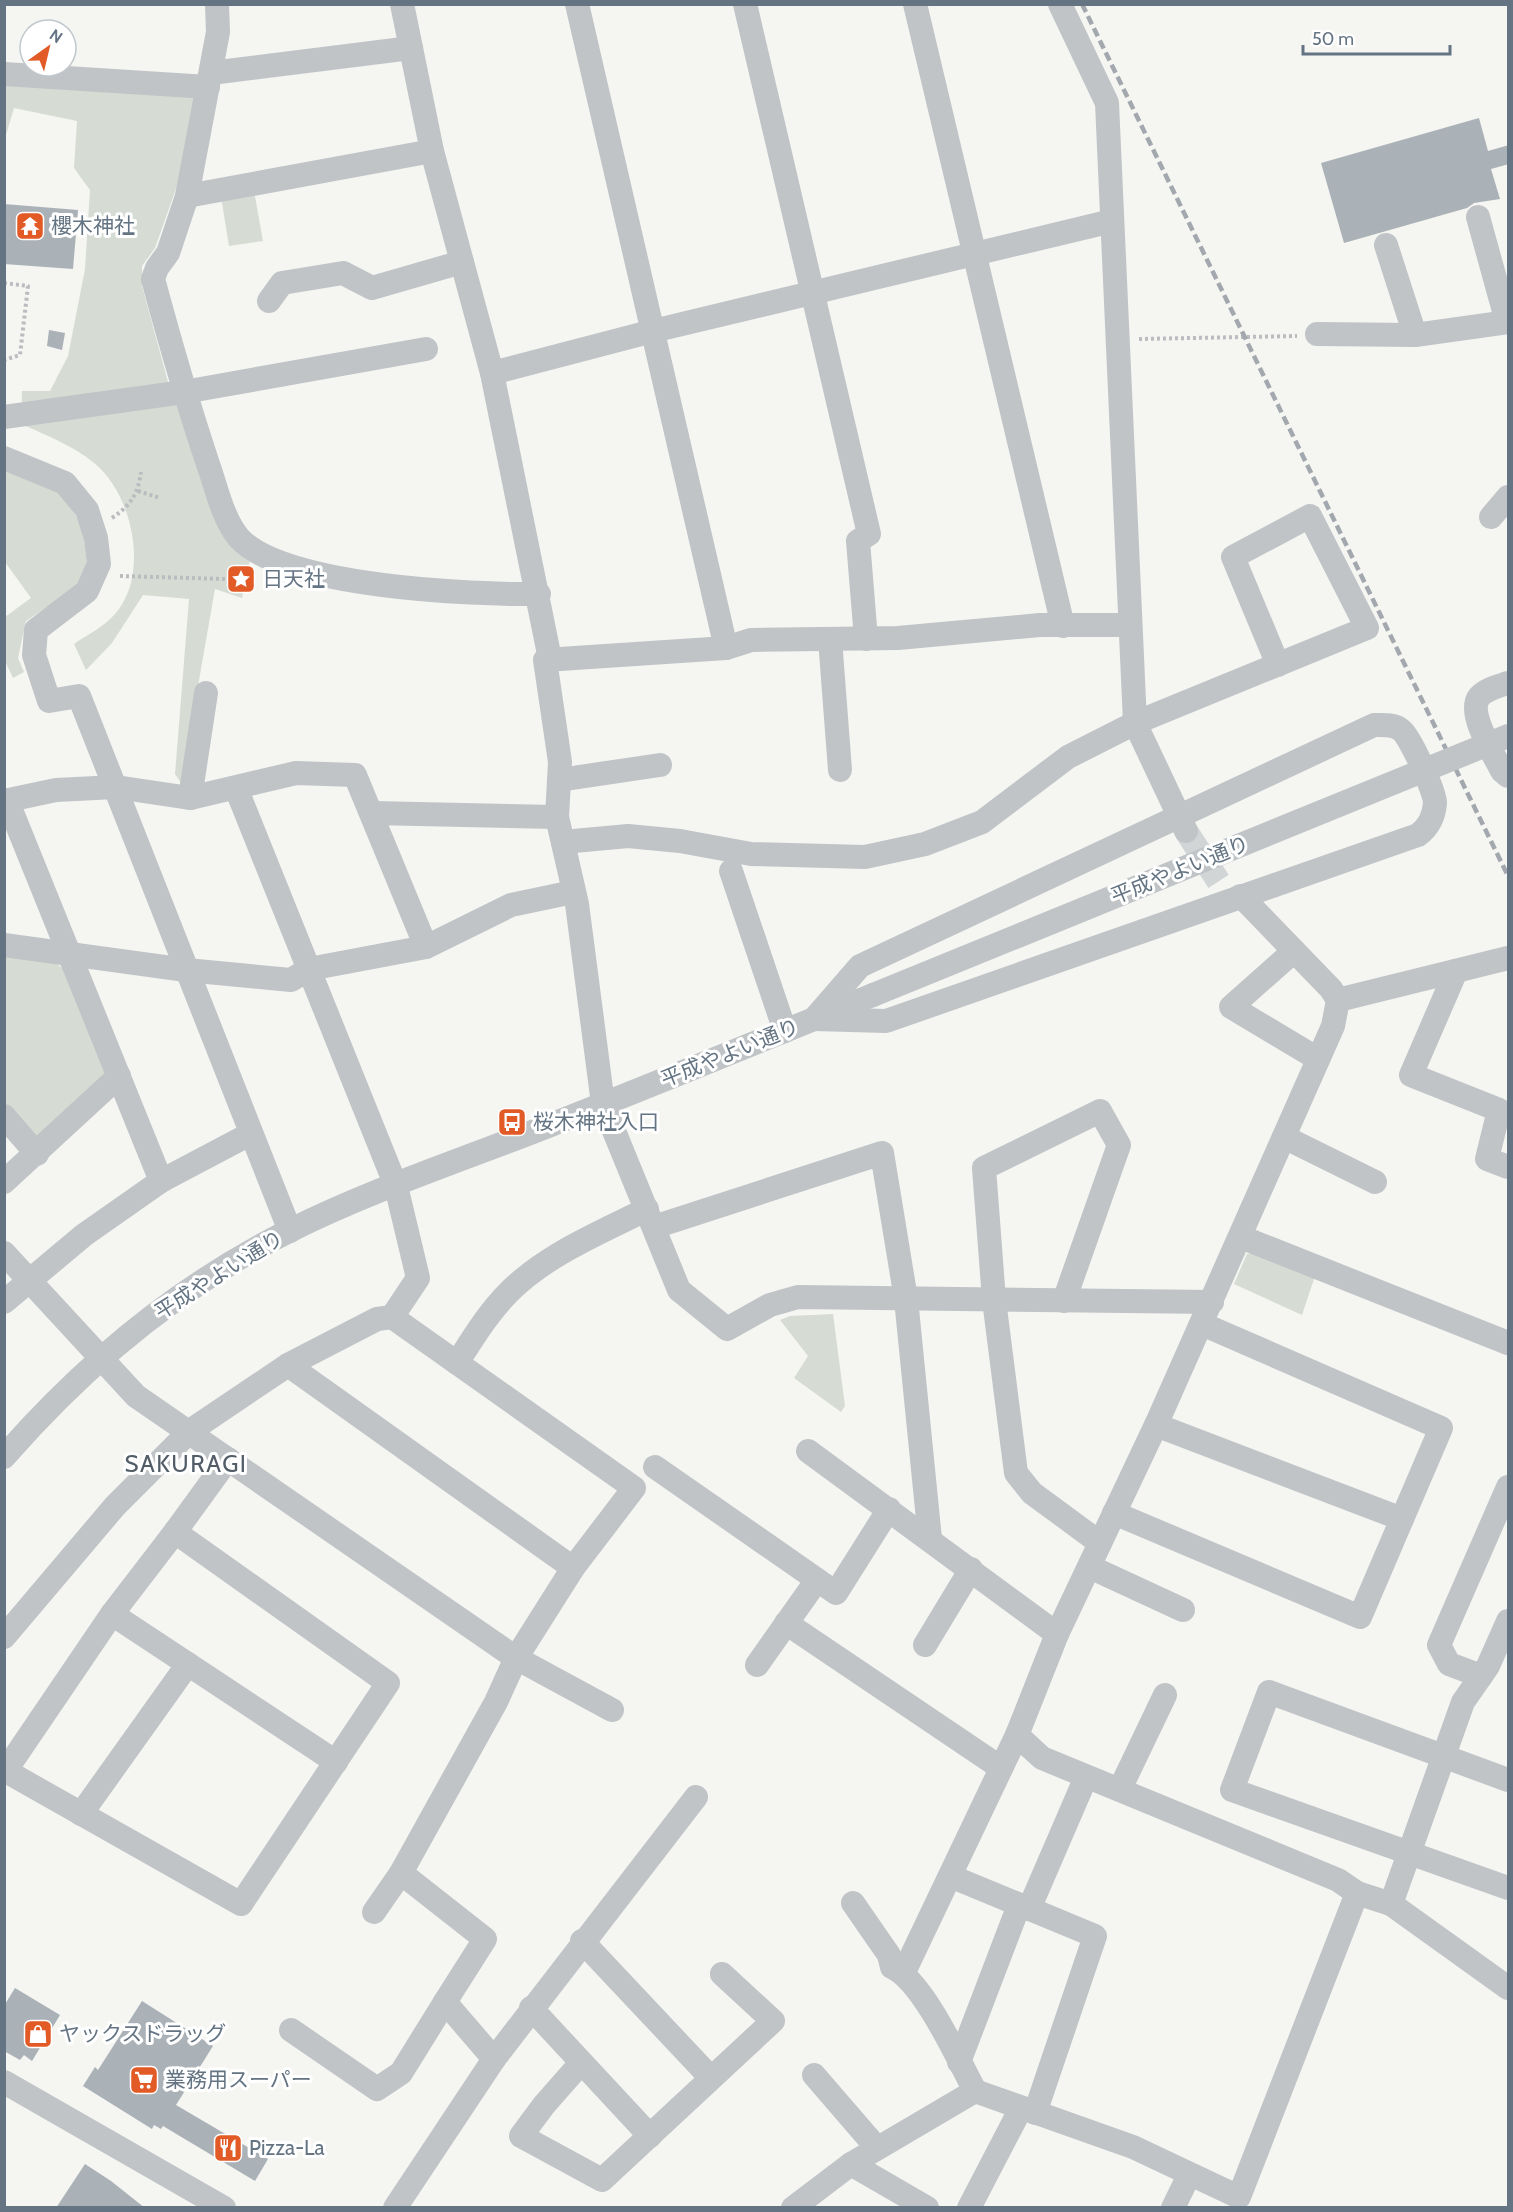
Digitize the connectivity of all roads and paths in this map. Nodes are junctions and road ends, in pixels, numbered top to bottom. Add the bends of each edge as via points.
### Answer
1 (217, 4) edge
2 (402, 4) edge
3 (577, 4) edge
4 (745, 4) edge
5 (915, 4) edge
6 (1060, 4) edge
7 (411, 48) junction
8 (4, 74) edge
9 (210, 80) junction
10 (432, 151) junction
11 (187, 196) junction
12 (1478, 217) dead end
13 (1112, 221) junction
14 (1386, 245) dead end
15 (976, 254) junction
16 (462, 261) junction
17 (4, 283) edge
18 (814, 292) junction
19 (269, 301) dead end
20 (1508, 322) edge
21 (653, 330) junction
22 (1317, 334) joint
23 (1414, 335) junction
24 (1117, 339) junction
25 (426, 349) dead end
26 (4, 360) edge
27 (492, 373) junction
28 (184, 392) junction
29 (4, 417) edge
30 (4, 458) edge
31 (141, 472) dead end
32 (138, 491) junction
33 (1509, 497) edge
34 (160, 498) dead end
35 (1491, 517) dead end
36 (112, 518) dead end
37 (120, 576) dead end
38 (225, 579) dead end
39 (539, 594) junction
40 (1129, 625) junction
41 (1064, 626) junction
42 (830, 639) junction
43 (866, 639) junction
44 (726, 648) junction
45 (550, 659) junction
46 (1278, 665) junction
47 (1509, 683) edge
48 (207, 693) dead end
49 (1135, 723) junction
50 (1509, 735) edge
51 (660, 765) dead end
52 (840, 770) dead end
53 (1509, 776) edge
54 (559, 780) junction
55 (116, 787) junction
56 (236, 788) junction
57 (190, 798) junction
58 (6, 801) edge
59 (372, 813) junction
60 (557, 817) junction
61 (1183, 824) junction
62 (562, 842) junction
63 (731, 871) dead end
64 (573, 892) junction
65 (1241, 896) junction
66 (4, 945) edge
67 (426, 947) junction
68 (1294, 951) junction
69 (68, 952) junction
70 (1509, 958) edge
71 (309, 969) junction
72 (186, 970) junction
73 (1456, 971) junction
74 (1338, 1000) junction
75 (814, 1019) junction
76 (785, 1031) junction
77 (1318, 1059) junction
78 (119, 1076) junction
79 (603, 1104) junction
80 (4, 1116) edge
81 (250, 1134) junction
82 (1284, 1137) junction
83 (37, 1154) junction
84 (1509, 1167) edge
85 (162, 1181) junction
86 (4, 1182) edge
87 (1375, 1182) dead end
88 (396, 1186) junction
89 (650, 1218) junction
90 (290, 1231) junction
91 (1241, 1237) junction
92 (4, 1253) edge
93 (28, 1280) junction
94 (906, 1299) junction
95 (994, 1300) junction
96 (1064, 1301) junction
97 (4, 1302) edge
98 (1207, 1313) junction
99 (392, 1317) junction
100 (1509, 1343) edge
101 (100, 1357) junction
102 (457, 1363) junction
103 (288, 1365) junction
104 (1156, 1425) junction
105 (190, 1431) junction
106 (808, 1451) dead end
107 (4, 1457) edge
108 (228, 1459) junction
109 (655, 1467) dead end
110 (1509, 1487) edge
111 (889, 1509) junction
112 (1114, 1513) junction
113 (1402, 1519) junction
114 (175, 1533) junction
115 (930, 1539) junction
116 (1100, 1543) junction
117 (1090, 1567) junction
118 (573, 1568) junction
119 (971, 1569) junction
120 (818, 1580) junction
121 (1183, 1610) dead end
122 (112, 1614) junction
123 (1509, 1621) edge
124 (786, 1623) junction
125 (1057, 1634) junction
126 (4, 1637) edge
127 (925, 1645) dead end
128 (516, 1658) junction
129 (188, 1664) junction
130 (757, 1665) dead end
131 (1493, 1672) edge
132 (1165, 1695) dead end
133 (612, 1710) dead end
134 (1017, 1735) junction
135 (1443, 1757) junction
136 (336, 1762) junction
137 (1001, 1768) junction
138 (5, 1772) edge
139 (1086, 1777) junction
140 (1509, 1780) edge
141 (1120, 1789) junction
142 (696, 1797) dead end
143 (81, 1814) junction
144 (1409, 1853) junction
145 (401, 1873) junction
146 (950, 1876) junction
147 (1509, 1888) edge
148 (1357, 1893) junction
149 (853, 1903) dead end
150 (1391, 1904) junction
151 (1024, 1907) junction
152 (374, 1912) dead end
153 (582, 1941) junction
154 (904, 1972) junction
155 (722, 1974) dead end
156 (1509, 1988) edge
157 (445, 2002) junction
158 (531, 2008) junction
159 (291, 2030) dead end
160 (494, 2059) junction
161 (959, 2062) junction
162 (581, 2063) junction
163 (814, 2075) dead end
164 (711, 2078) junction
165 (4, 2082) edge
166 (975, 2091) junction
167 (1028, 2110) junction
168 (650, 2136) junction
169 (877, 2148) junction
170 (851, 2164) junction
171 (1189, 2175) junction
172 (224, 2208) edge
173 (395, 2208) edge
174 (793, 2208) edge
175 (927, 2208) edge
176 (969, 2208) edge
177 (1173, 2208) edge

1 - 9 street via 218,32
2 - 7 street
3 - 21 street
4 - 18 street
5 - 15 street
6 - 13 street via 1107,103
7 - 9 street
7 - 10 street
8 - 9 street
9 - 11 street
10 - 11 street
10 - 16 street
11 - 28 street via 168,253 153,279
12 - 20 street
13 - 15 street
13 - 24 street
14 - 23 street
15 - 18 street
15 - 41 street
16 - 19 street via 372,288 343,273 282,283
16 - 27 street
17 - 26 path via 28,286 20,355
18 - 21 street
18 - 43 street via 869,534 858,541
20 - 23 street
21 - 27 street
21 - 44 street
22 - 23 street
22 - 24 path
24 - 40 street
25 - 28 street
27 - 39 street
28 - 29 street
28 - 39 street via 226,517 251,549 324,577 489,594
30 - 55 street via 65,483 87,510 99,564 87,591 36,630 34,656 49,701 79,696
31 - 32 path
32 - 34 path
32 - 36 path via 127,508
33 - 35 street
37 - 38 path
39 - 45 street
40 - 41 street
40 - 49 street
41 - 43 street
42 - 43 street
42 - 44 street via 750,640
42 - 52 street
44 - 45 street
45 - 54 street via 545,660 560,762
46 - 46 street via 1367,628 1310,516 1233,557
46 - 49 street
47 - 53 street via 1479,697 1476,718 1502,771
48 - 57 street
49 - 61 street
49 - 62 street via 1068,757 982,822 925,844 865,858 751,854 628,836
50 - 75 street, 平成やよい通り, bridge
51 - 54 street
54 - 60 street
55 - 57 street
55 - 58 street via 56,790
55 - 72 street
56 - 57 street
56 - 59 street via 296,773 355,775
56 - 71 street
58 - 69 street
59 - 60 street
59 - 67 street
60 - 62 street
61 - 65 street via 1374,725 1402,730 1435,800 1428,827 1418,835
61 - 75 street via 860,966
62 - 64 street
63 - 76 street
64 - 67 street via 511,905
64 - 79 street
65 - 68 street
65 - 75 street via 886,1021
66 - 69 street
67 - 71 street
68 - 74 street
68 - 77 street via 1231,1006
69 - 72 street
69 - 78 street
70 - 73 street
71 - 72 street via 291,980
71 - 88 street
72 - 81 street
73 - 74 street
73 - 84 street via 1411,1075 1500,1110 1487,1159
74 - 77 street via 1333,1026
75 - 76 street, 平成やよい通り
76 - 79 street, 平成やよい通り
77 - 82 street
78 - 83 street
78 - 85 street
79 - 88 street, 平成やよい通り
79 - 89 street
80 - 83 street
81 - 85 street
81 - 90 street
82 - 87 street
82 - 91 street
83 - 86 street
85 - 93 street via 84,1234
88 - 90 street, 平成やよい通り
88 - 99 street via 418,1278
89 - 94 street via 679,1290 727,1329 770,1305 798,1298
89 - 94 street via 882,1153
89 - 102 street via 554,1257 510,1291 486,1317
90 - 101 street, 平成やよい通り via 185,1294
91 - 98 street
91 - 100 street
92 - 93 street
93 - 97 street
93 - 101 street
94 - 95 street
94 - 115 street
95 - 96 street
95 - 96 street via 984,1168 1100,1111 1119,1145
95 - 116 street via 1016,1473 1032,1493
96 - 98 street
98 - 104 street
98 - 113 street via 1441,1428
99 - 102 street
99 - 103 street via 377,1319
101 - 105 street via 136,1396
101 - 107 street, 平成やよい通り
102 - 118 street via 634,1488
103 - 105 street
103 - 118 street
104 - 112 street
104 - 113 street
105 - 108 street
105 - 126 street via 115,1506
106 - 111 street
108 - 114 street
108 - 128 street
109 - 120 street
110 - 131 street via 1439,1645 1449,1664
111 - 115 street
111 - 120 street via 836,1593
112 - 113 street via 1360,1617
112 - 116 street
114 - 122 street
114 - 136 street via 388,1683
115 - 119 street
116 - 117 street
117 - 121 street
117 - 125 street
118 - 128 street
119 - 125 street
119 - 127 street
120 - 124 street
122 - 129 street
122 - 138 street
123 - 131 street
124 - 130 street
124 - 137 street
125 - 134 street
128 - 133 street
128 - 145 street via 496,1702
129 - 136 street
129 - 143 street
131 - 135 street via 1463,1702
132 - 141 street
134 - 137 street
134 - 139 street via 1042,1758
135 - 140 street
135 - 144 street
135 - 144 street via 1269,1692 1232,1790
136 - 143 street via 241,1904
137 - 146 street
138 - 143 street
139 - 141 street
139 - 151 street
141 - 148 street via 1338,1880
142 - 153 street
144 - 147 street
144 - 150 street
145 - 152 street
145 - 157 street via 485,1939
146 - 151 street
146 - 154 street
148 - 150 street
148 - 171 street via 1239,2197
149 - 154 street via 889,1955 892,1967
150 - 156 street
151 - 161 street
151 - 167 street via 1095,1936
153 - 158 street
153 - 164 street
154 - 161 street
155 - 164 street via 773,2021
157 - 159 street via 401,2073 377,2089
157 - 160 street
158 - 160 street
158 - 162 street
160 - 173 street
161 - 166 street
162 - 168 street
162 - 168 street via 521,2136 602,2180
163 - 169 street
164 - 168 street
165 - 172 street
166 - 167 street
166 - 169 street
167 - 171 street via 1132,2147
167 - 176 street
169 - 170 street
170 - 174 street
170 - 175 street
171 - 177 street

